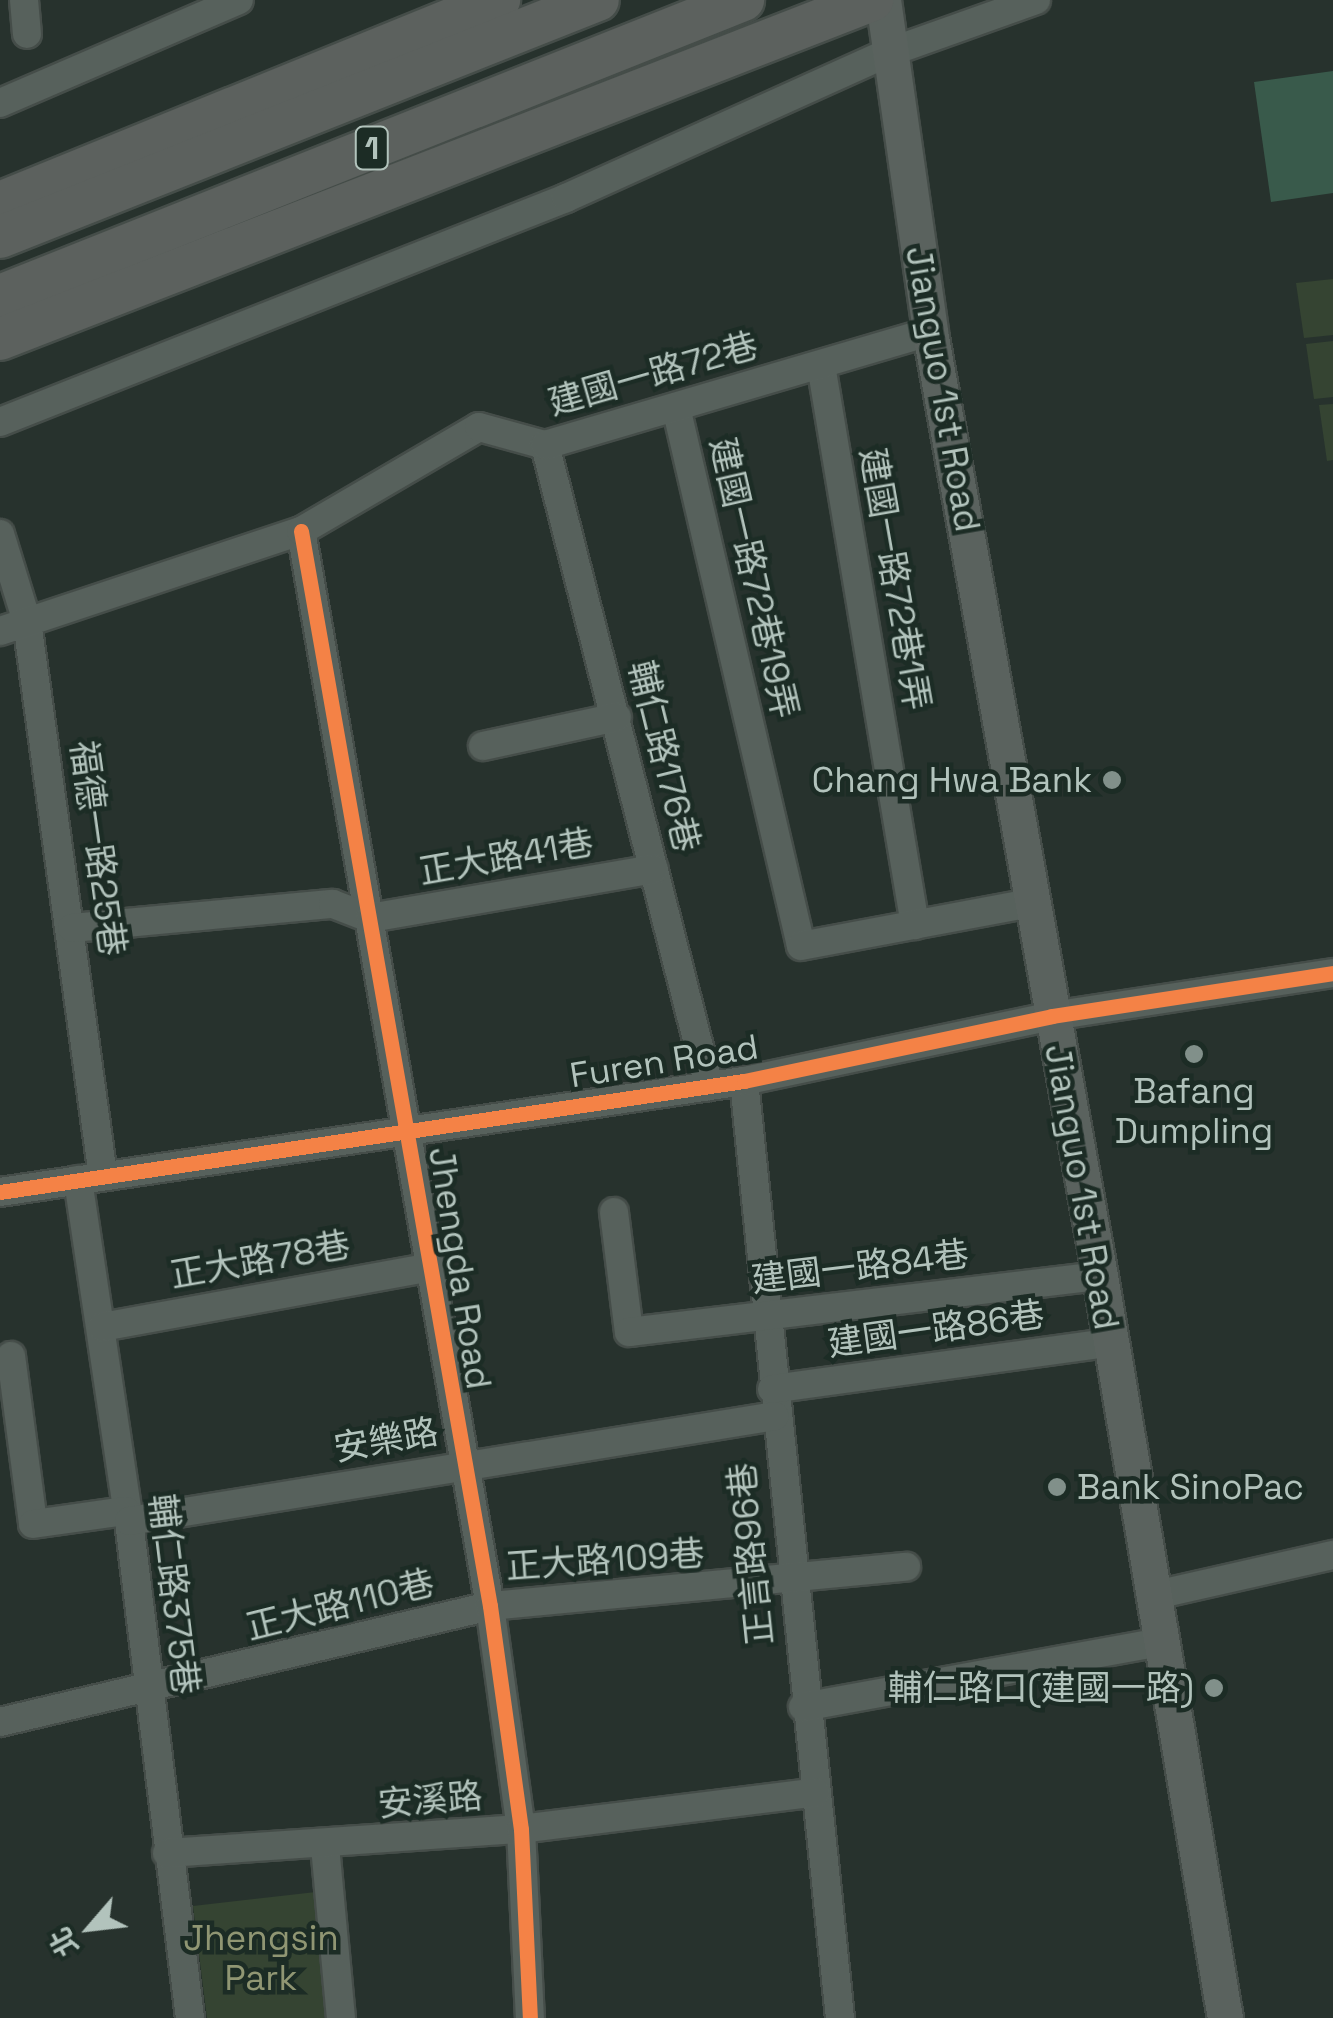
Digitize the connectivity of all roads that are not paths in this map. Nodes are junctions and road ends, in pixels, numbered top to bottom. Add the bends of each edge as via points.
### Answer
1 (24, 0) edge
2 (239, 0) edge
3 (500, 0) edge
4 (598, 0) edge
5 (743, 0) edge
6 (883, 0) edge
7 (1036, 0) edge
8 (853, 6) edge
9 (28, 34) dead end
10 (890, 52) junction
11 (0, 104) edge
12 (0, 203) edge
13 (0, 236) edge
14 (0, 296) edge
15 (930, 332) junction
16 (0, 339) edge
17 (821, 365) junction
18 (676, 407) junction
19 (0, 422) edge
20 (544, 445) junction
21 (301, 531) junction
22 (0, 534) edge
23 (14, 626) edge
24 (617, 717) junction
25 (483, 746) dead end
26 (654, 869) junction
27 (1031, 902) junction
28 (370, 918) junction
29 (915, 925) junction
30 (72, 928) junction
31 (1333, 973) edge
32 (1052, 1016) junction
33 (744, 1082) junction
34 (709, 1086) junction
35 (406, 1128) junction
36 (91, 1178) junction
37 (0, 1192) edge
38 (614, 1212) dead end
39 (432, 1266) junction
40 (1100, 1276) junction
41 (765, 1316) junction
42 (102, 1328) junction
43 (1110, 1342) junction
44 (11, 1356) dead end
45 (773, 1403) junction
46 (461, 1465) junction
47 (128, 1516) junction
48 (1333, 1555) edge
49 (906, 1568) dead end
50 (791, 1583) junction
51 (1151, 1596) junction
52 (490, 1606) junction
53 (1159, 1642) junction
54 (150, 1690) junction
55 (803, 1707) junction
56 (0, 1722) edge
57 (816, 1792) junction
58 (521, 1829) junction
59 (326, 1846) junction
60 (167, 1853) junction
61 (190, 2018) edge
62 (341, 2018) edge
63 (530, 2018) edge
64 (840, 2018) edge
65 (1224, 2018) edge

1 - 9 street
2 - 11 street
3 - 12 highway
4 - 13 highway, 1
5 - 14 highway, 1
6 - 10 main road, Jianguo 1st Road
7 - 10 street
8 - 16 highway
10 - 15 main road, Jianguo 1st Road
10 - 19 street via 566,198
15 - 17 street, 建國一路72巷
15 - 27 main road, Jianguo 1st Road
17 - 18 street, 建國一路72巷
17 - 29 street, 建國一路72巷1弄
18 - 20 street, 建國一路72巷
18 - 29 street, 建國一路72巷19弄 via 800,946
20 - 21 street, 建國一路72巷 via 479,426
20 - 24 street, 輔仁路176巷
21 - 23 street, 建國一路72巷
21 - 28 street, Jhengda Road
22 - 23 street, 福德一路25巷
23 - 30 street, 福德一路25巷
24 - 25 street
24 - 26 street, 輔仁路176巷
26 - 28 street, 正大路41巷
26 - 34 street, 輔仁路176巷
27 - 29 street, 建國一路72巷19弄
27 - 32 main road, Jianguo 1st Road
28 - 30 street via 332,904
28 - 35 street, Jhengda Road
30 - 36 street, 福德一路25巷
31 - 32 street, Furen Road
32 - 33 street, Furen Road
32 - 40 main road, Jianguo 1st Road
33 - 34 street, Furen Road
33 - 41 street, 正言路96巷
34 - 35 street, Furen Road
35 - 36 street, Furen Road
35 - 39 street, Jhengda Road
36 - 37 street, Furen Road
36 - 42 street, 輔仁路375巷
38 - 41 street, 建國一路84巷 via 629,1332
39 - 42 street, 正大路78巷
39 - 46 street, Jhengda Road
40 - 41 street, 建國一路84巷
40 - 43 main road, Jianguo 1st Road
41 - 45 street, 正言路96巷
42 - 47 street, 輔仁路375巷
43 - 45 street, 建國一路86巷
43 - 51 main road, Jianguo 1st Road
44 - 47 street, 安樂路 via 32,1524
45 - 46 street, 安樂路
45 - 50 street, 正言路96巷
46 - 47 street, 安樂路
46 - 52 street, Jhengda Road
47 - 54 street, 輔仁路375巷
48 - 51 street
49 - 50 street, 正大路109巷
50 - 52 street, 正大路109巷
50 - 55 street, 正言路96巷
51 - 53 main road, Jianguo 1st Road
52 - 54 street, 正大路110巷
52 - 58 street, Jhengda Road
53 - 55 street
53 - 65 main road, Jianguo 1st Road
54 - 56 street, 正大路110巷
54 - 60 street, 輔仁路375巷
55 - 57 street, 正言路96巷
57 - 58 street, 安溪路
57 - 64 street, 正言路96巷
58 - 59 street, 安溪路
58 - 63 street, Jhengda Road
59 - 60 street, 安溪路
59 - 62 street
60 - 61 street, 輔仁路375巷

